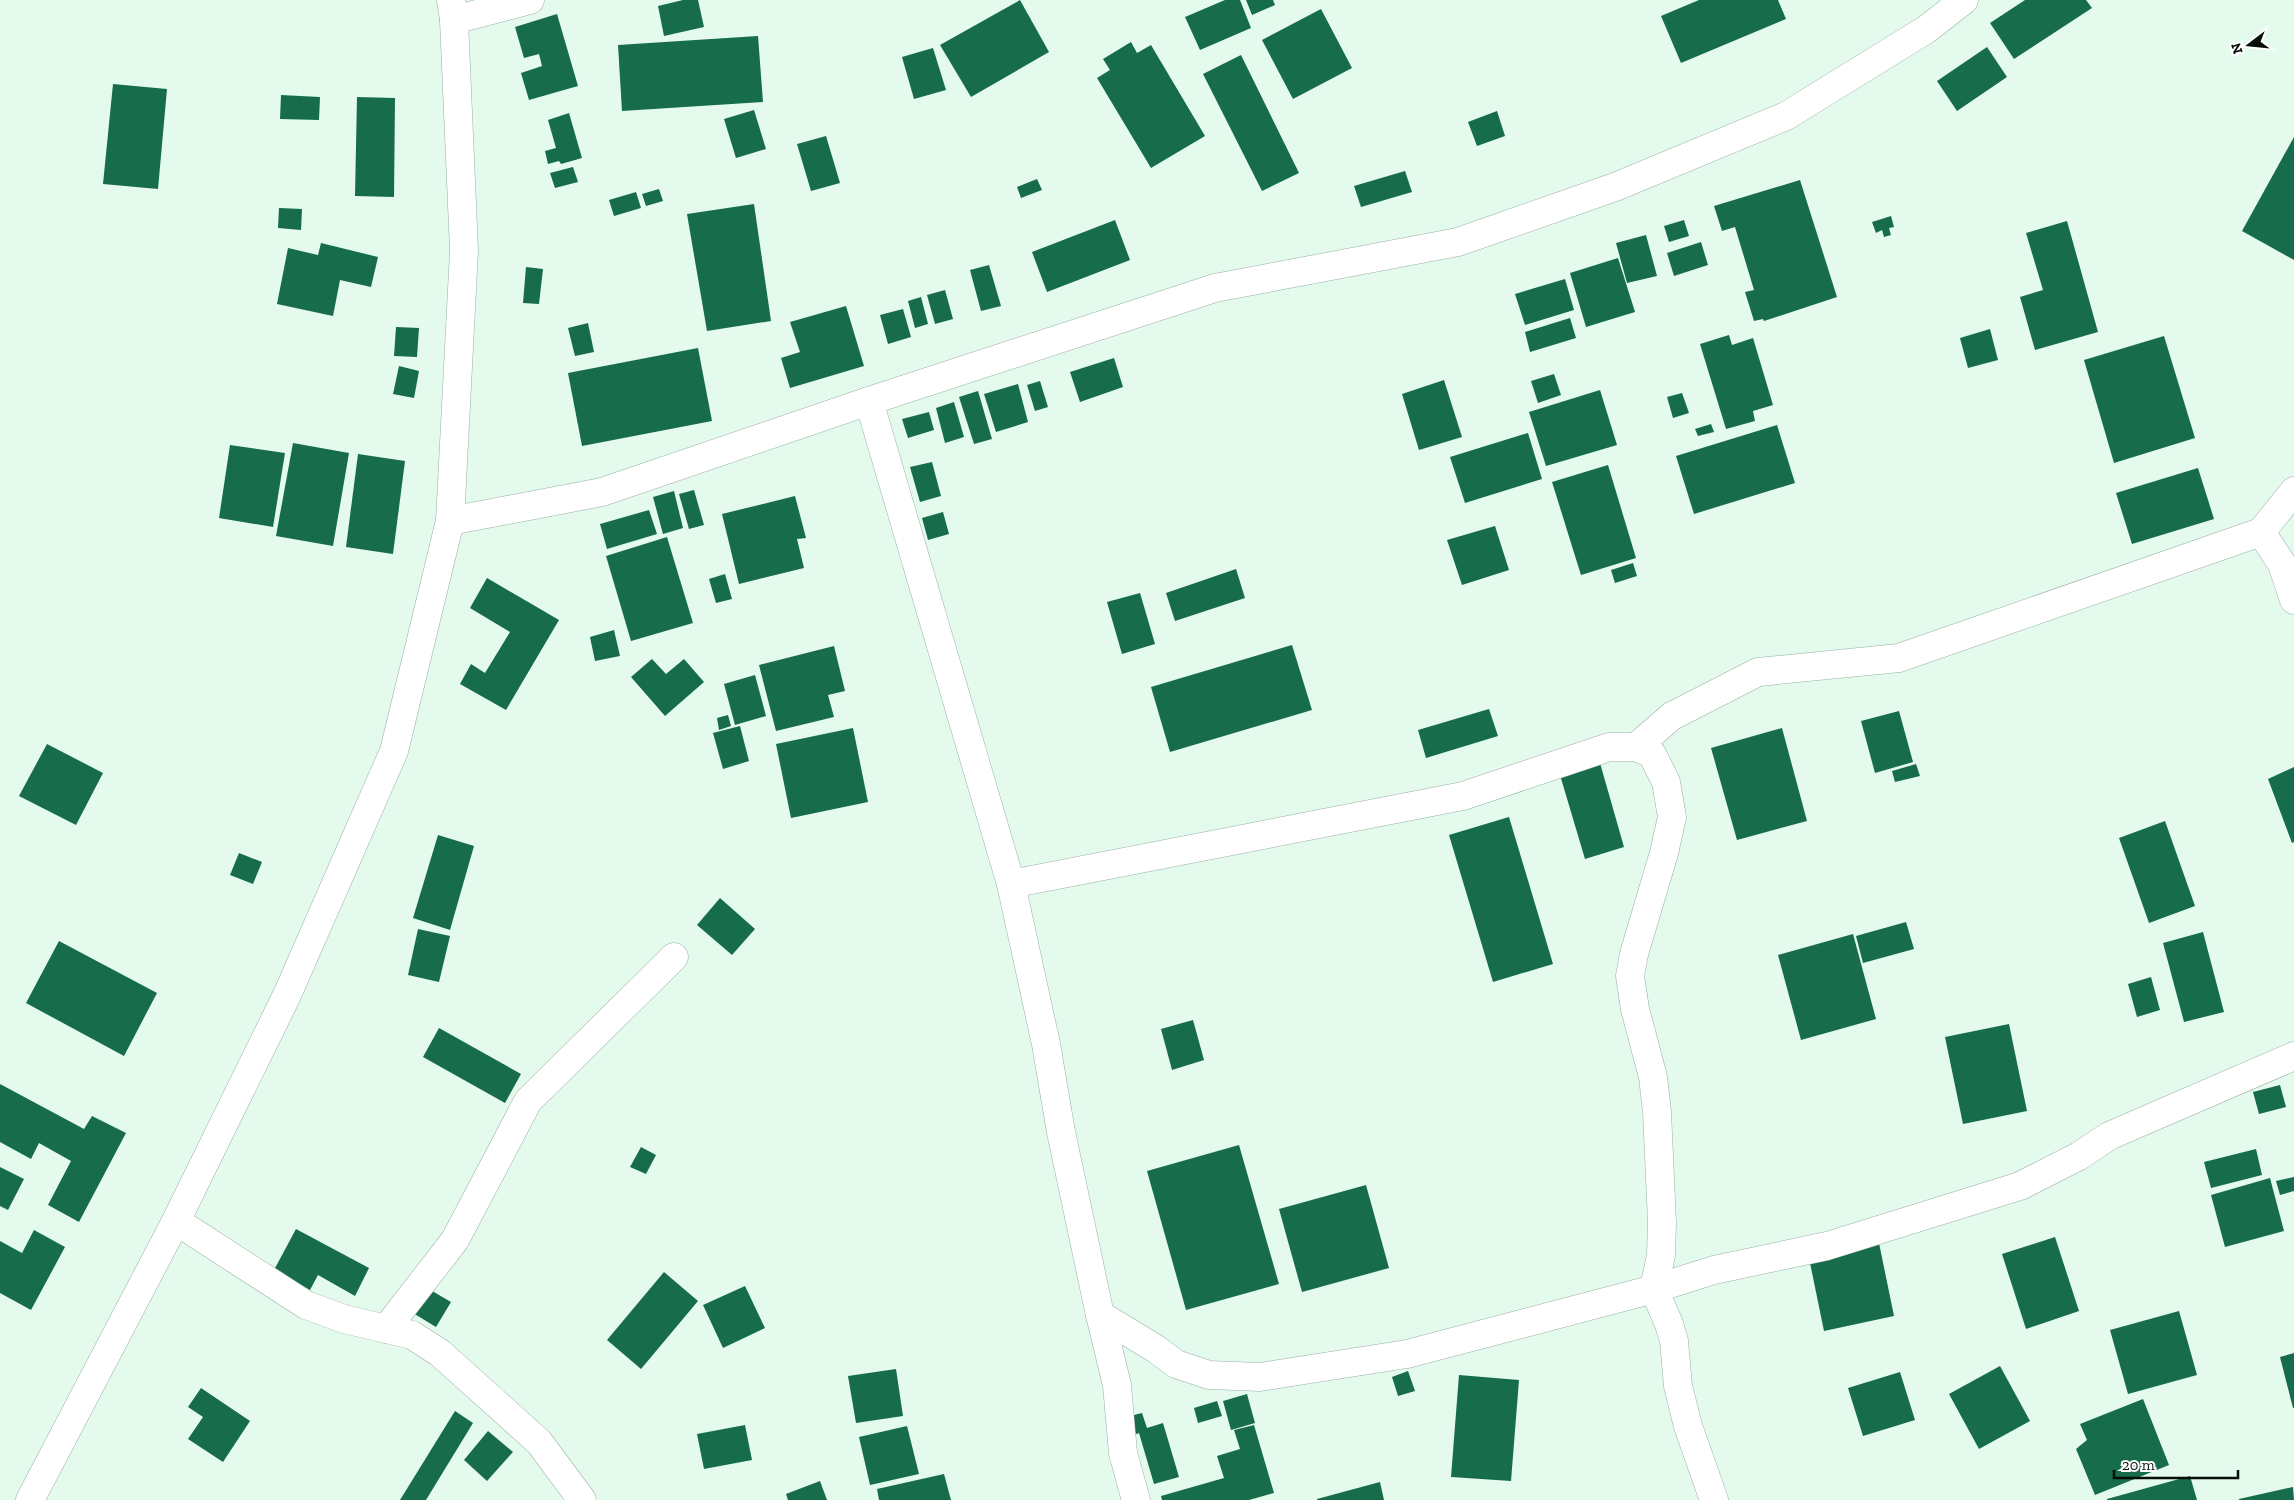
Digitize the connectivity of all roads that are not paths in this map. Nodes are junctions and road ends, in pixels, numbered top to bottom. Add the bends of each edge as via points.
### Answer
1 (530, 0) edge
2 (1964, 0) edge
3 (452, 10) edge
4 (869, 401) junction
5 (2294, 491) edge
6 (450, 521) junction
7 (2261, 532) junction
8 (2294, 600) edge
9 (1636, 746) junction
10 (1011, 884) junction
11 (674, 957) dead end
12 (2294, 1056) edge
13 (176, 1220) junction
14 (1654, 1289) junction
15 (1100, 1315) junction
16 (386, 1329) junction
17 (30, 1500) edge
18 (582, 1500) edge
19 (1136, 1500) edge
20 (1714, 1500) edge

1 - 3 street
2 - 4 street via 1927,29 1786,116 1615,187 1458,242 1215,288
3 - 6 street via 464,252
4 - 6 street via 602,492
4 - 10 street
5 - 7 street
6 - 13 street via 394,750 287,995
7 - 8 street via 2282,564
7 - 9 street via 1899,658 1758,672 1672,716
9 - 10 street via 1609,747 1463,796
9 - 14 street via 1652,754 1666,782 1672,817 1630,976 1634,1009 1653,1077 1657,1112 1662,1222 1661,1255
10 - 15 street
11 - 16 street via 528,1101 455,1240
12 - 14 street via 2109,1136 2079,1156 2020,1186 1827,1246 1714,1270
13 - 16 street via 306,1305
13 - 17 street
14 - 15 street via 1407,1354 1260,1378 1209,1375 1176,1364
14 - 20 street via 1669,1324 1678,1386 1688,1426
15 - 19 street via 1117,1385 1123,1453
16 - 18 street via 412,1335 440,1353 539,1442

